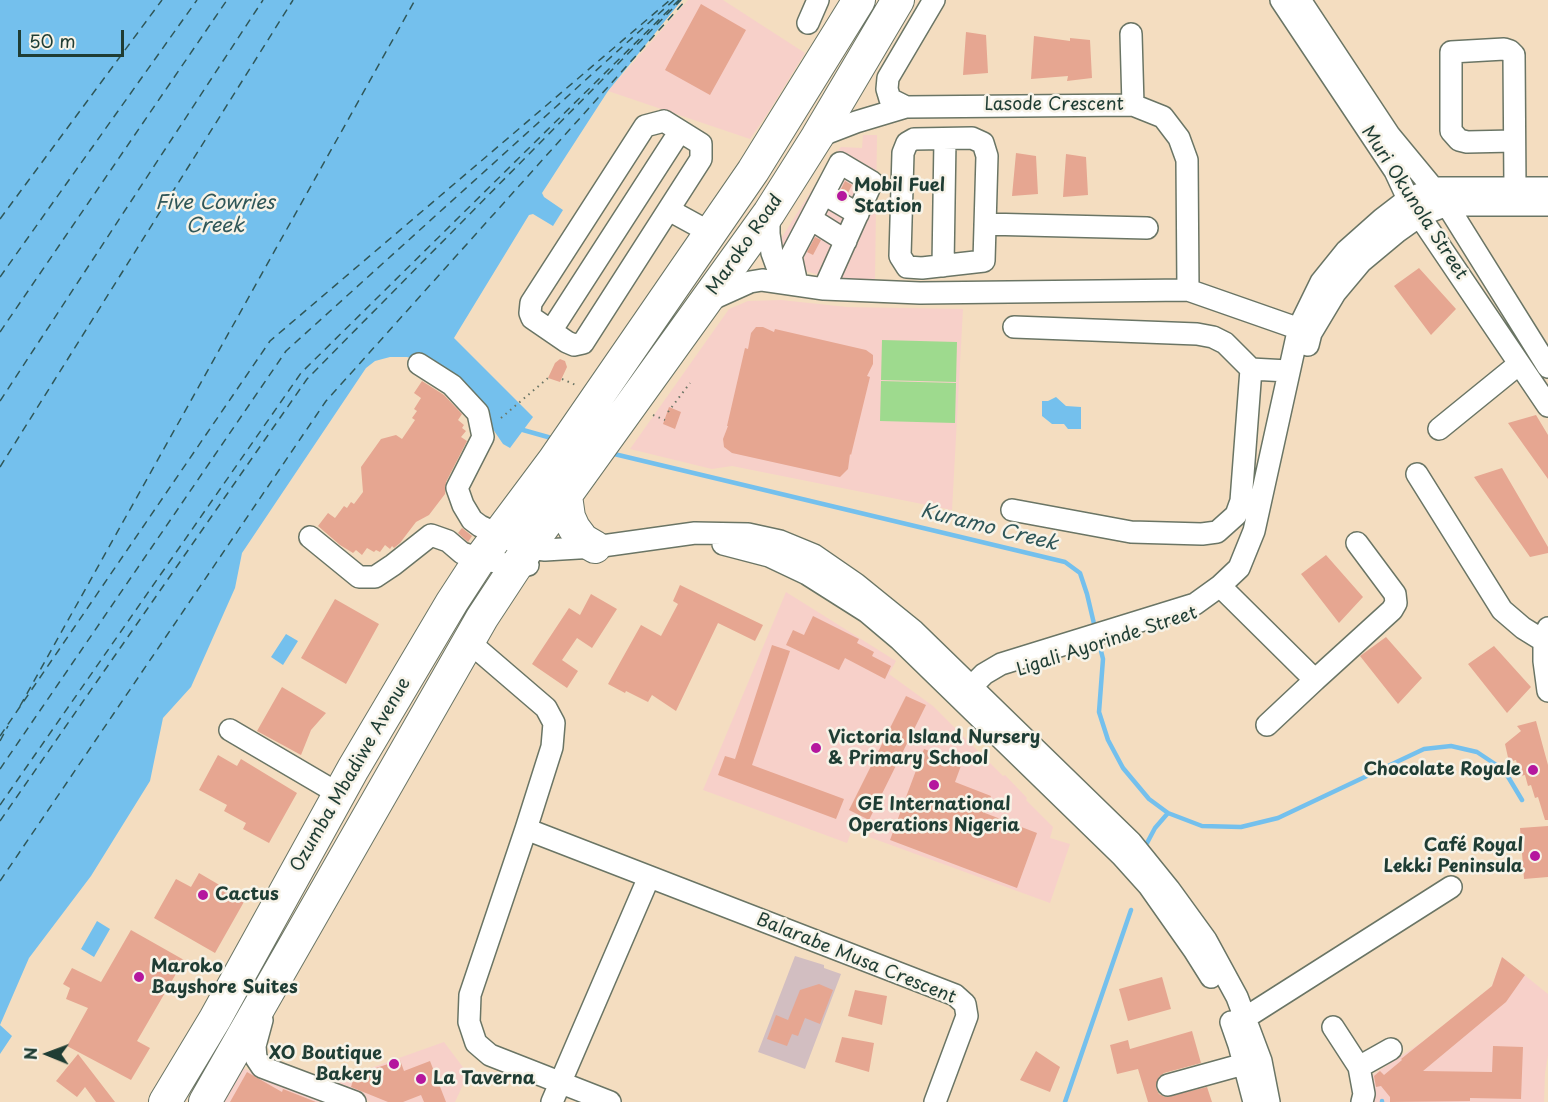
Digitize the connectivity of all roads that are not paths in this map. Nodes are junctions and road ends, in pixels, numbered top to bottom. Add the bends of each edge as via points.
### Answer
1 (818, 0) edge
2 (859, 0) edge
3 (898, 0) edge
4 (934, 0) edge
5 (1281, 0) edge
6 (1300, 0) edge
7 (808, 22) dead end
8 (1131, 34) dead end
9 (1133, 105) junction
10 (906, 107) junction
11 (680, 130) junction
12 (817, 137) junction
13 (945, 139) junction
14 (1514, 141) junction
15 (1515, 188) junction
16 (1548, 188) edge
17 (824, 194) junction
18 (1441, 196) junction
19 (1548, 206) edge
20 (1415, 207) junction
21 (669, 210) junction
22 (769, 213) junction
23 (858, 214) junction
24 (811, 219) junction
25 (985, 224) junction
26 (1147, 228) dead end
27 (711, 233) junction
28 (846, 242) junction
29 (944, 266) junction
30 (922, 268) junction
31 (797, 284) junction
32 (824, 289) junction
33 (1188, 291) junction
34 (920, 293) junction
35 (707, 301) junction
36 (1014, 327) dead end
37 (1305, 330) junction
38 (551, 331) junction
39 (419, 364) dead end
40 (1519, 364) junction
41 (1548, 367) edge
42 (1251, 369) junction
43 (1288, 371) junction
44 (1548, 406) edge
45 (1438, 429) dead end
46 (554, 459) joint
47 (1417, 474) dead end
48 (572, 488) junction
49 (1012, 510) dead end
50 (310, 537) dead end
51 (1357, 543) dead end
52 (489, 547) junction
53 (595, 547) junction
54 (522, 557) junction
55 (1225, 590) junction
56 (1546, 634) edge
57 (468, 641) junction
58 (1315, 680) junction
59 (1548, 691) edge
60 (970, 696) junction
61 (1267, 726) dead end
62 (230, 730) dead end
63 (339, 794) junction
64 (526, 829) junction
65 (649, 877) junction
66 (1451, 887) dead end
67 (269, 990) junction
68 (1245, 1018) junction
69 (1333, 1027) dead end
70 (1390, 1049) dead end
71 (1244, 1064) junction
72 (1359, 1067) junction
73 (1168, 1085) dead end
74 (556, 1092) edge
75 (165, 1102) edge
76 (205, 1102) edge
77 (355, 1102) edge
78 (610, 1102) edge
79 (935, 1102) edge
80 (1254, 1102) edge
81 (1269, 1102) edge
82 (1362, 1102) edge

1 - 7 street
2 - 27 highway, Maroko Road
3 - 12 highway, Maroko Road
4 - 10 street via 888,78 890,99
5 - 20 street, Muri Okunola Street
6 - 18 street, Muri Okunola Street via 1390,136
8 - 9 street
9 - 10 street, Lasode Crescent
9 - 33 street, Lasode Crescent via 1163,117 1179,138 1187,160
10 - 12 street, Lasode Crescent
11 - 21 street via 701,144 702,153
11 - 38 street
11 - 38 street via 664,121 645,126 531,303 532,318
12 - 22 highway, Maroko Road
13 - 25 street via 972,138 982,143 987,156
13 - 29 street
13 - 30 street via 914,139 907,143 903,153 900,256 907,267
14 - 14 street via 1514,55 1504,49 1450,52 1451,131 1467,142
14 - 15 street
15 - 16 street, Ligali Ayorinde Street
15 - 18 street, Ligali Ayorinde Street
17 - 23 street
17 - 23 street via 840,163 872,182
17 - 24 street
18 - 19 street, Ligali Ayorinde Street
18 - 20 street, Ligali Ayorinde Street
18 - 41 street, Muri Okunola Street
20 - 37 street, Ligali Ayorinde Street via 1382,219 1346,251 1321,282
20 - 40 street, Muri Okunola Street
21 - 27 street
21 - 38 street via 583,343 574,345
22 - 31 street via 776,264 780,272
22 - 35 highway, Maroko Road
23 - 28 street
24 - 28 street
24 - 31 street via 791,256
25 - 26 street
25 - 29 street via 984,261
27 - 46 highway, Maroko Road
28 - 32 street
29 - 30 street
30 - 34 street
31 - 32 street
31 - 35 street via 750,282
32 - 34 street
33 - 34 street
33 - 37 street
35 - 48 highway, Maroko Road
36 - 42 street via 1197,333 1224,343
37 - 43 street, Ligali Ayorinde Street
37 - 55 street, Ligali Ayorinde Street via 1299,375 1261,538 1245,574
39 - 52 street via 452,386 478,413 483,437 457,488
40 - 44 street, Muri Okunola Street
40 - 45 street
42 - 43 street
42 - 49 street via 1241,501 1236,515 1217,532 1131,532
43 - 55 street, Ligali Ayorinde Street via 1254,531
46 - 52 highway, Ozumba Mbadiwe Avenue
47 - 56 street via 1502,610 1523,628
48 - 53 highway via 569,516 583,540
48 - 54 highway, Ozumba Mbadiwe Avenue
50 - 52 street via 359,577 375,577 431,535 448,541 462,553
51 - 58 street via 1395,594 1396,603
52 - 54 street
52 - 54 street
52 - 63 highway, Ozumba Mbadiwe Avenue
53 - 54 street via 545,550
53 - 60 street via 696,533 748,534 780,541 814,555 914,631
54 - 57 highway, Ozumba Mbadiwe Avenue
54 - 60 street via 696,543 732,544 749,549 788,563 833,589
55 - 58 street
55 - 60 street, Ligali Ayorinde Street via 1200,614 1084,643 1005,675
56 - 59 street
57 - 64 street via 546,708 554,723 552,747
57 - 67 highway, Ozumba Mbadiwe Avenue
58 - 61 street
60 - 68 street via 1131,842 1206,940
60 - 71 street via 1149,886 1220,993
62 - 63 street
63 - 75 highway, Ozumba Mbadiwe Avenue
64 - 65 street, Balarabe Musa Crescent
64 - 74 street via 470,995 469,1022 476,1043 490,1055
65 - 74 street
65 - 79 street, Balarabe Musa Crescent via 955,995 965,1004 967,1016
66 - 68 street
67 - 76 highway, Ozumba Mbadiwe Avenue
67 - 77 street via 255,1046 262,1067
68 - 81 street via 1261,1061
69 - 72 street
70 - 72 street
71 - 73 street
71 - 80 street
72 - 82 street
74 - 78 street

